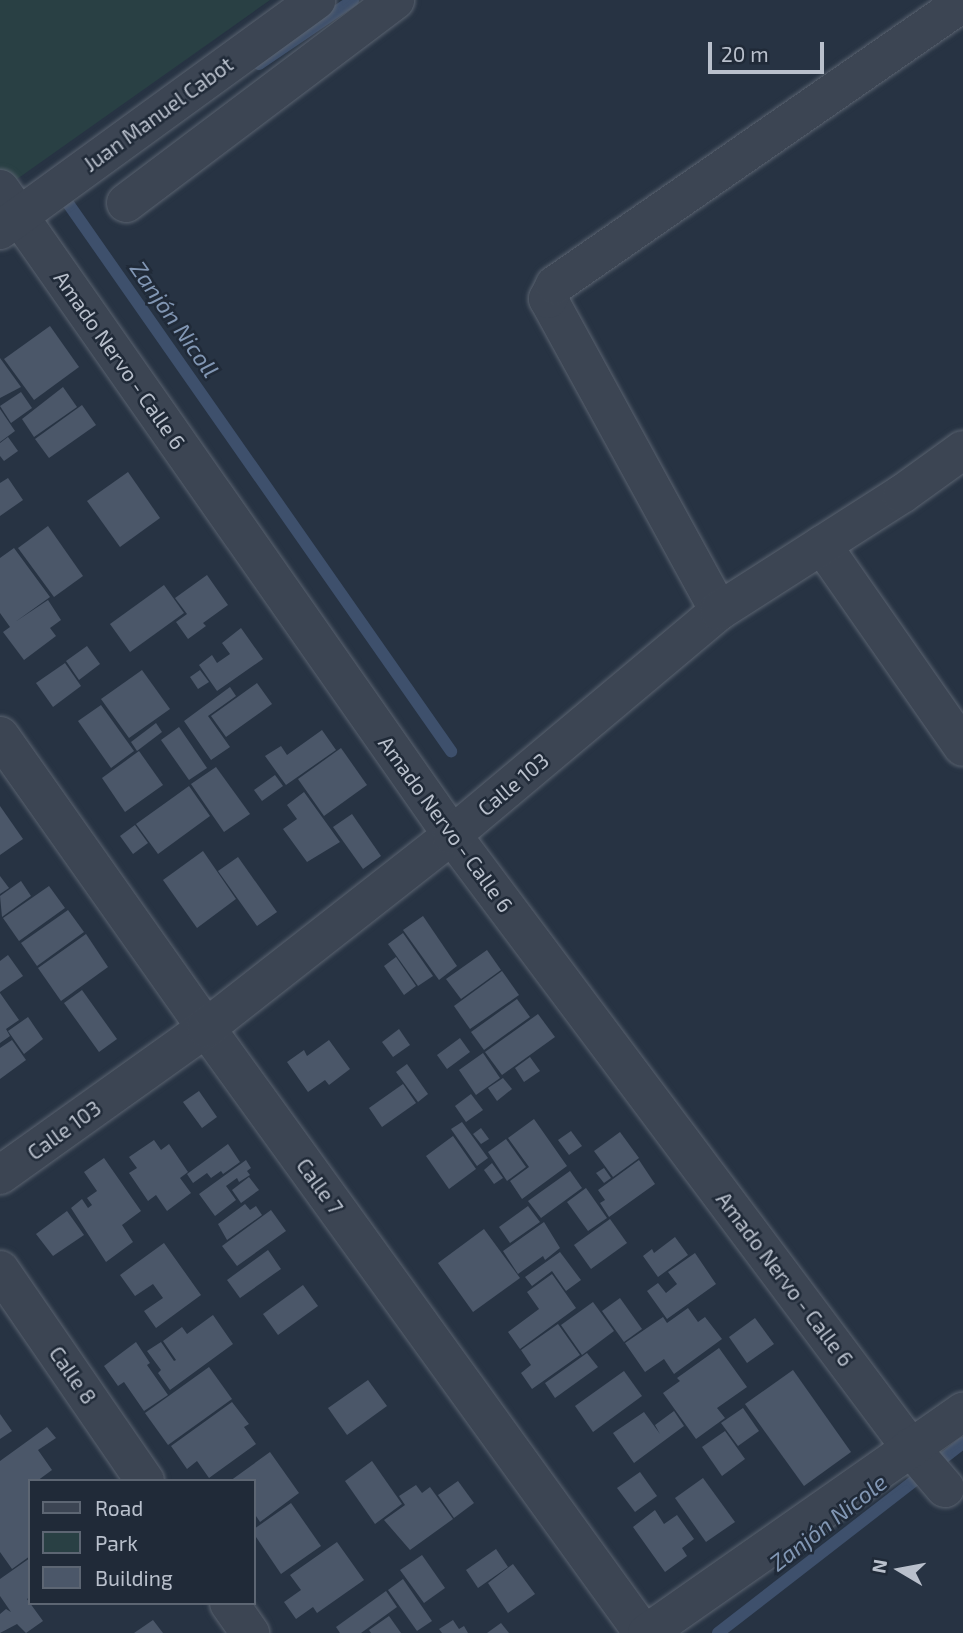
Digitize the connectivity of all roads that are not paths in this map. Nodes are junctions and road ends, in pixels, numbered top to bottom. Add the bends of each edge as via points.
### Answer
1 (316, 0) edge
2 (395, 0) edge
3 (963, 2) edge
4 (125, 203) dead end
5 (6, 211) edge
6 (963, 450) edge
7 (822, 545) junction
8 (719, 611) junction
9 (0, 736) edge
10 (963, 747) edge
11 (452, 835) junction
12 (206, 1028) junction
13 (0, 1175) edge
14 (0, 1270) edge
15 (963, 1412) edge
16 (910, 1447) junction
17 (144, 1479) edge
18 (945, 1488) dead end
19 (230, 1605) edge
20 (250, 1633) edge
21 (645, 1633) edge

1 - 5 street, Juan Manuel Cabot
2 - 4 street
3 - 8 street via 555,285 548,299
5 - 11 street, Amado Nervo - Calle 6
6 - 7 street, Calle 103
7 - 8 street, Calle 103
7 - 10 street
8 - 11 street, Calle 103
9 - 12 street, Calle 7
11 - 12 street, Calle 103
11 - 16 street, Amado Nervo - Calle 6
12 - 13 street, Calle 103
12 - 21 street, Calle 7
14 - 17 street, Calle 8
15 - 16 street
16 - 18 street, Amado Nervo - Calle 6
16 - 21 street
19 - 20 street

